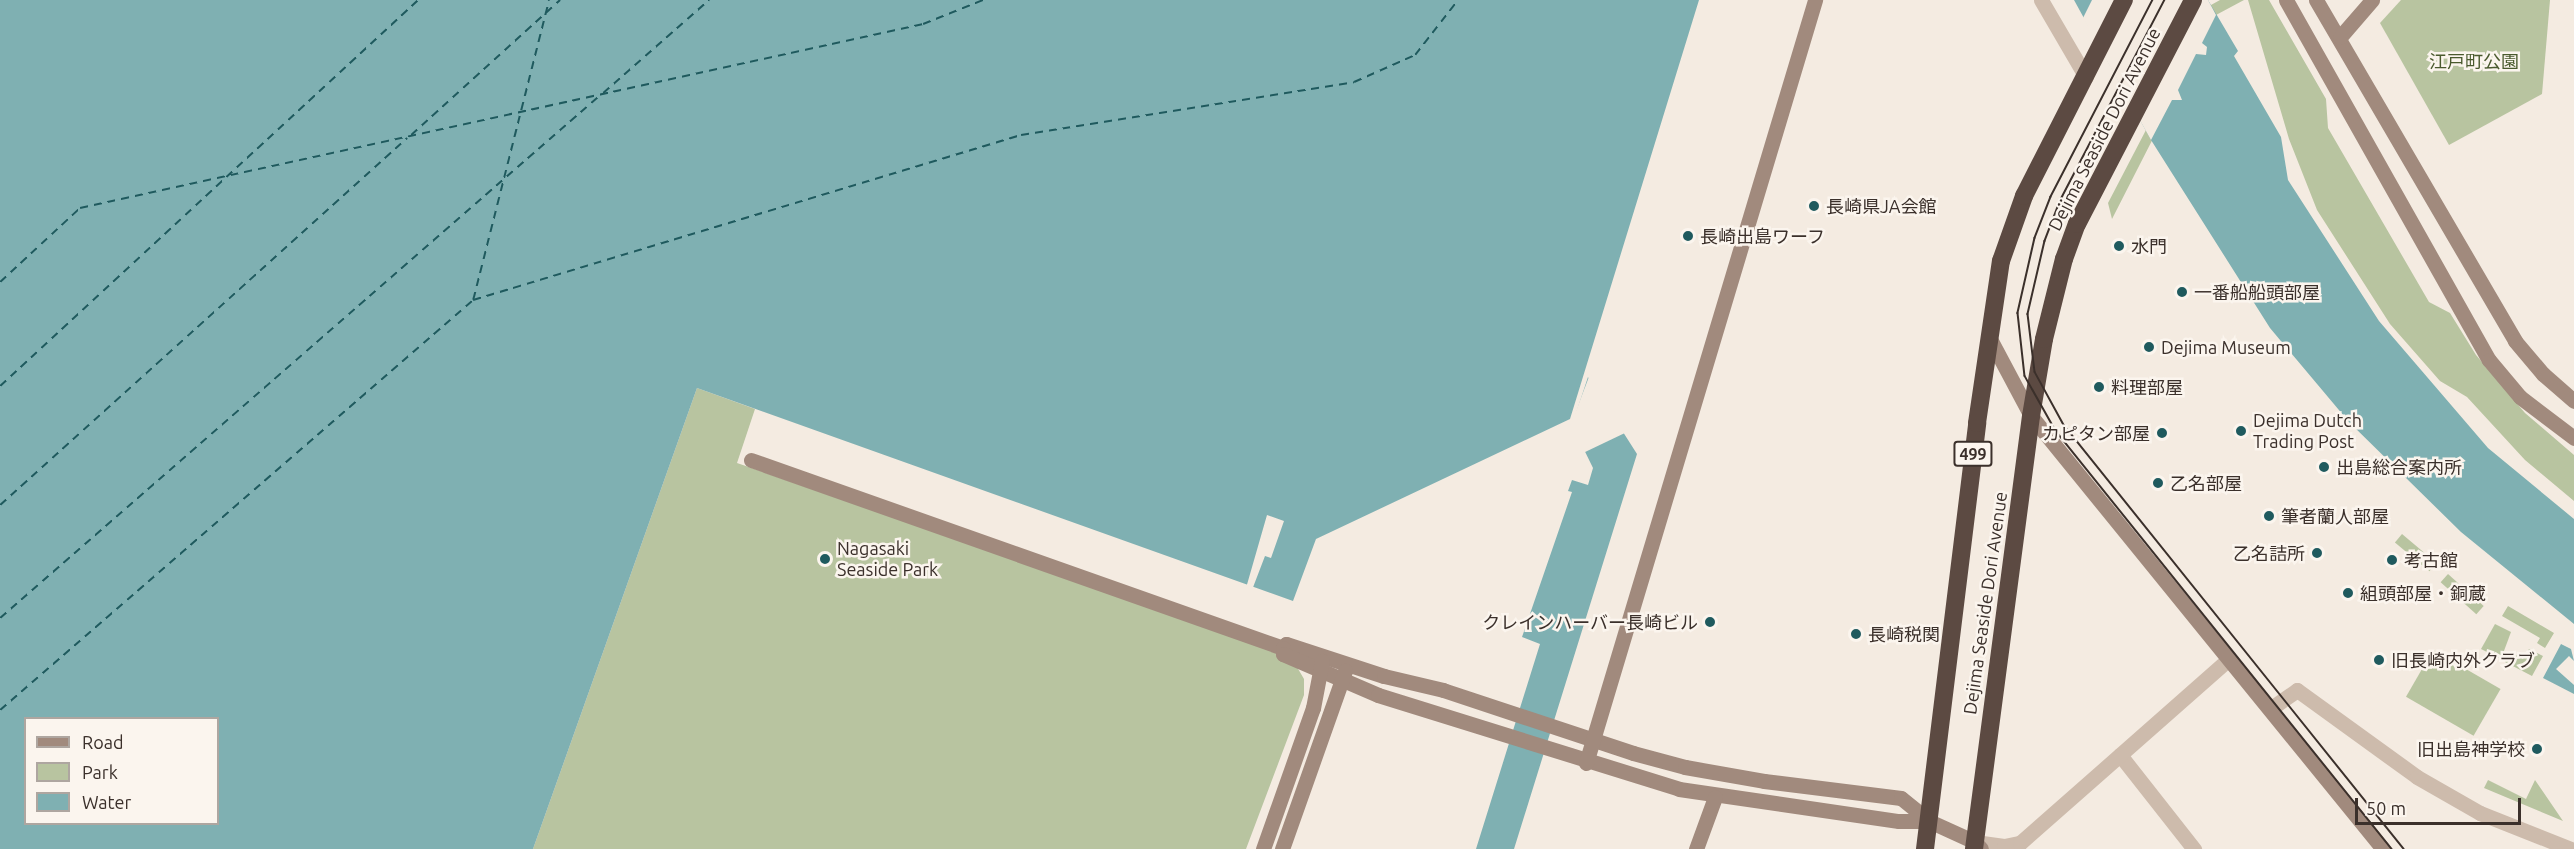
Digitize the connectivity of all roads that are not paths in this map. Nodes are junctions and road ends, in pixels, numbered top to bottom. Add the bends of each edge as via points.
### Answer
1 (1815, 0) edge
2 (2041, 0) edge
3 (2124, 0) edge
4 (2193, 0) edge
5 (2286, 0) edge
6 (2316, 0) edge
7 (2372, 0) edge
8 (2340, 37) junction
9 (2085, 77) junction
10 (1989, 337) junction
11 (2574, 401) edge
12 (2031, 416) junction
13 (2574, 438) edge
14 (751, 460) dead end
15 (2229, 659) junction
16 (1321, 662) junction
17 (1348, 663) junction
18 (1342, 680) junction
19 (2270, 709) junction
20 (1594, 738) junction
21 (2120, 755) junction
22 (1586, 763) junction
23 (1715, 796) junction
24 (1929, 821) junction
25 (1977, 847) edge
26 (1263, 849) edge
27 (1282, 849) edge
28 (1696, 849) edge
29 (1925, 849) edge
30 (2194, 849) edge
31 (2383, 849) edge
32 (2571, 849) edge

1 - 20 street
2 - 9 street
3 - 9 highway, Dejima Seaside Dori Avenue / 499
4 - 12 highway, Dejima Seaside Dori Avenue via 2077,224 2044,339
5 - 13 street via 2489,360 2520,397
6 - 8 street
7 - 8 street
8 - 11 street via 2515,341 2543,374
9 - 10 highway, Dejima Seaside Dori Avenue / 499 via 2024,196 2001,261
10 - 12 street
10 - 24 highway, Dejima Seaside Dori Avenue / 499
12 - 15 street
12 - 25 highway, Dejima Seaside Dori Avenue
14 - 16 street via 1283,648 1286,644
15 - 19 street
15 - 21 street
16 - 17 street
16 - 18 street
16 - 26 street via 1313,708
17 - 18 street
17 - 20 street
18 - 22 street
18 - 27 street
19 - 31 street
19 - 32 street via 2297,690 2417,777 2480,813
20 - 22 street
20 - 24 street via 1685,767 1901,798
21 - 25 street via 2020,843
21 - 30 street
22 - 23 street
23 - 24 street via 1899,821
23 - 28 street
24 - 25 street
24 - 29 highway, Dejima Seaside Dori Avenue / 499

